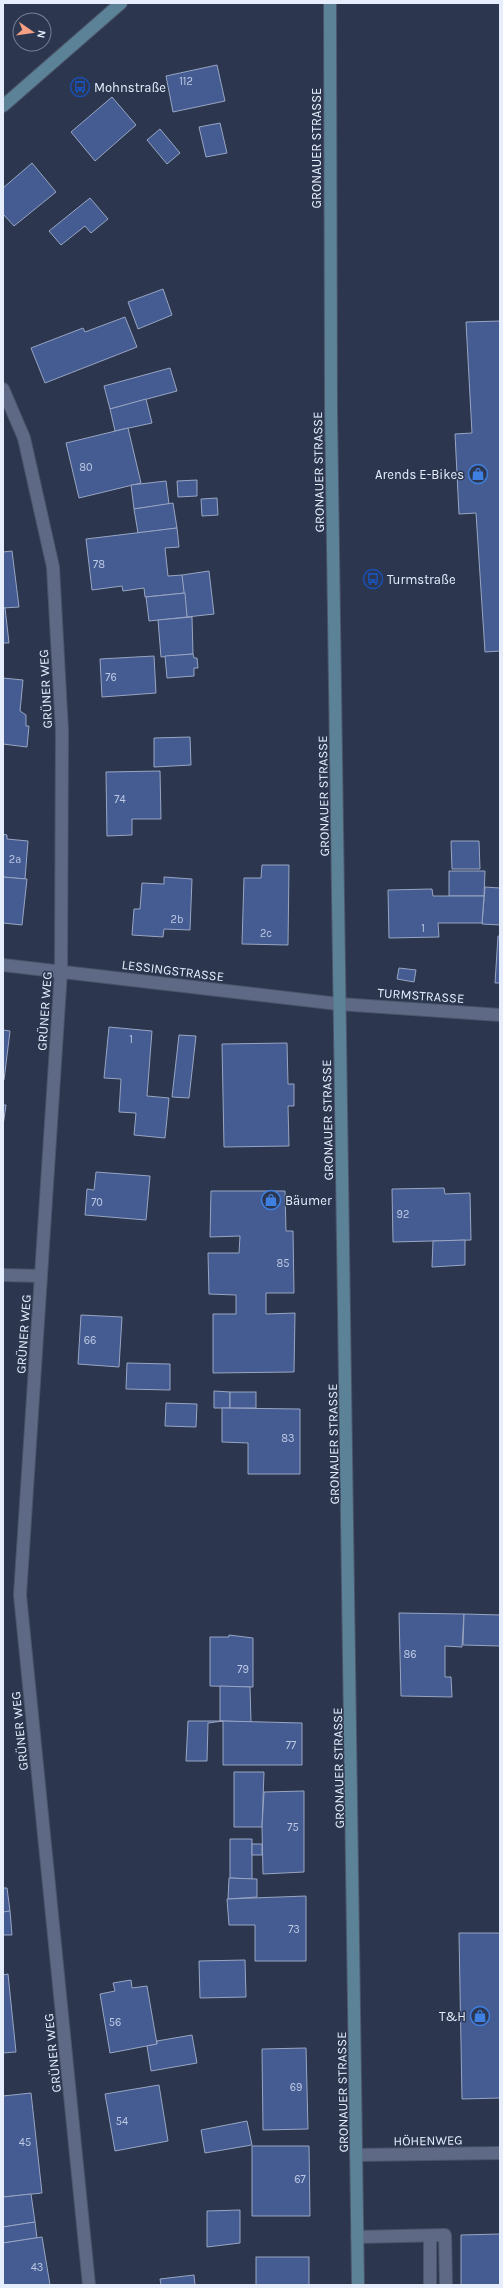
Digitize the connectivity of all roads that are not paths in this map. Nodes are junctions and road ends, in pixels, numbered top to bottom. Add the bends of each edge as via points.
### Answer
1 (121, 3) edge
2 (330, 3) edge
3 (3, 106) edge
4 (3, 389) edge
5 (3, 965) edge
6 (61, 971) junction
7 (339, 1004) junction
8 (500, 1015) edge
9 (3, 1275) edge
10 (40, 1276) junction
11 (500, 2153) edge
12 (356, 2155) junction
13 (430, 2236) junction
14 (358, 2237) junction
15 (89, 2285) edge
16 (358, 2285) edge
17 (430, 2285) edge
18 (446, 2285) edge

1 - 3 main road
2 - 7 main road, GRONAUER STRASSE via 331,409
4 - 6 street, GRÜNER WEG via 24,438 53,567 62,731
5 - 6 street, LESSINGSTRASSE
6 - 7 street, LESSINGSTRASSE
6 - 10 street, GRÜNER WEG
7 - 8 street, TURMSTRASSE
7 - 12 main road, GRONAUER STRASSE via 350,1603
9 - 10 street
10 - 15 street, GRÜNER WEG via 20,1595
11 - 12 street, HÖHENWEG
12 - 14 main road, GRONAUER STRASSE
13 - 14 street
13 - 17 street
13 - 18 street via 445,2236
14 - 16 main road, GRONAUER STRASSE

